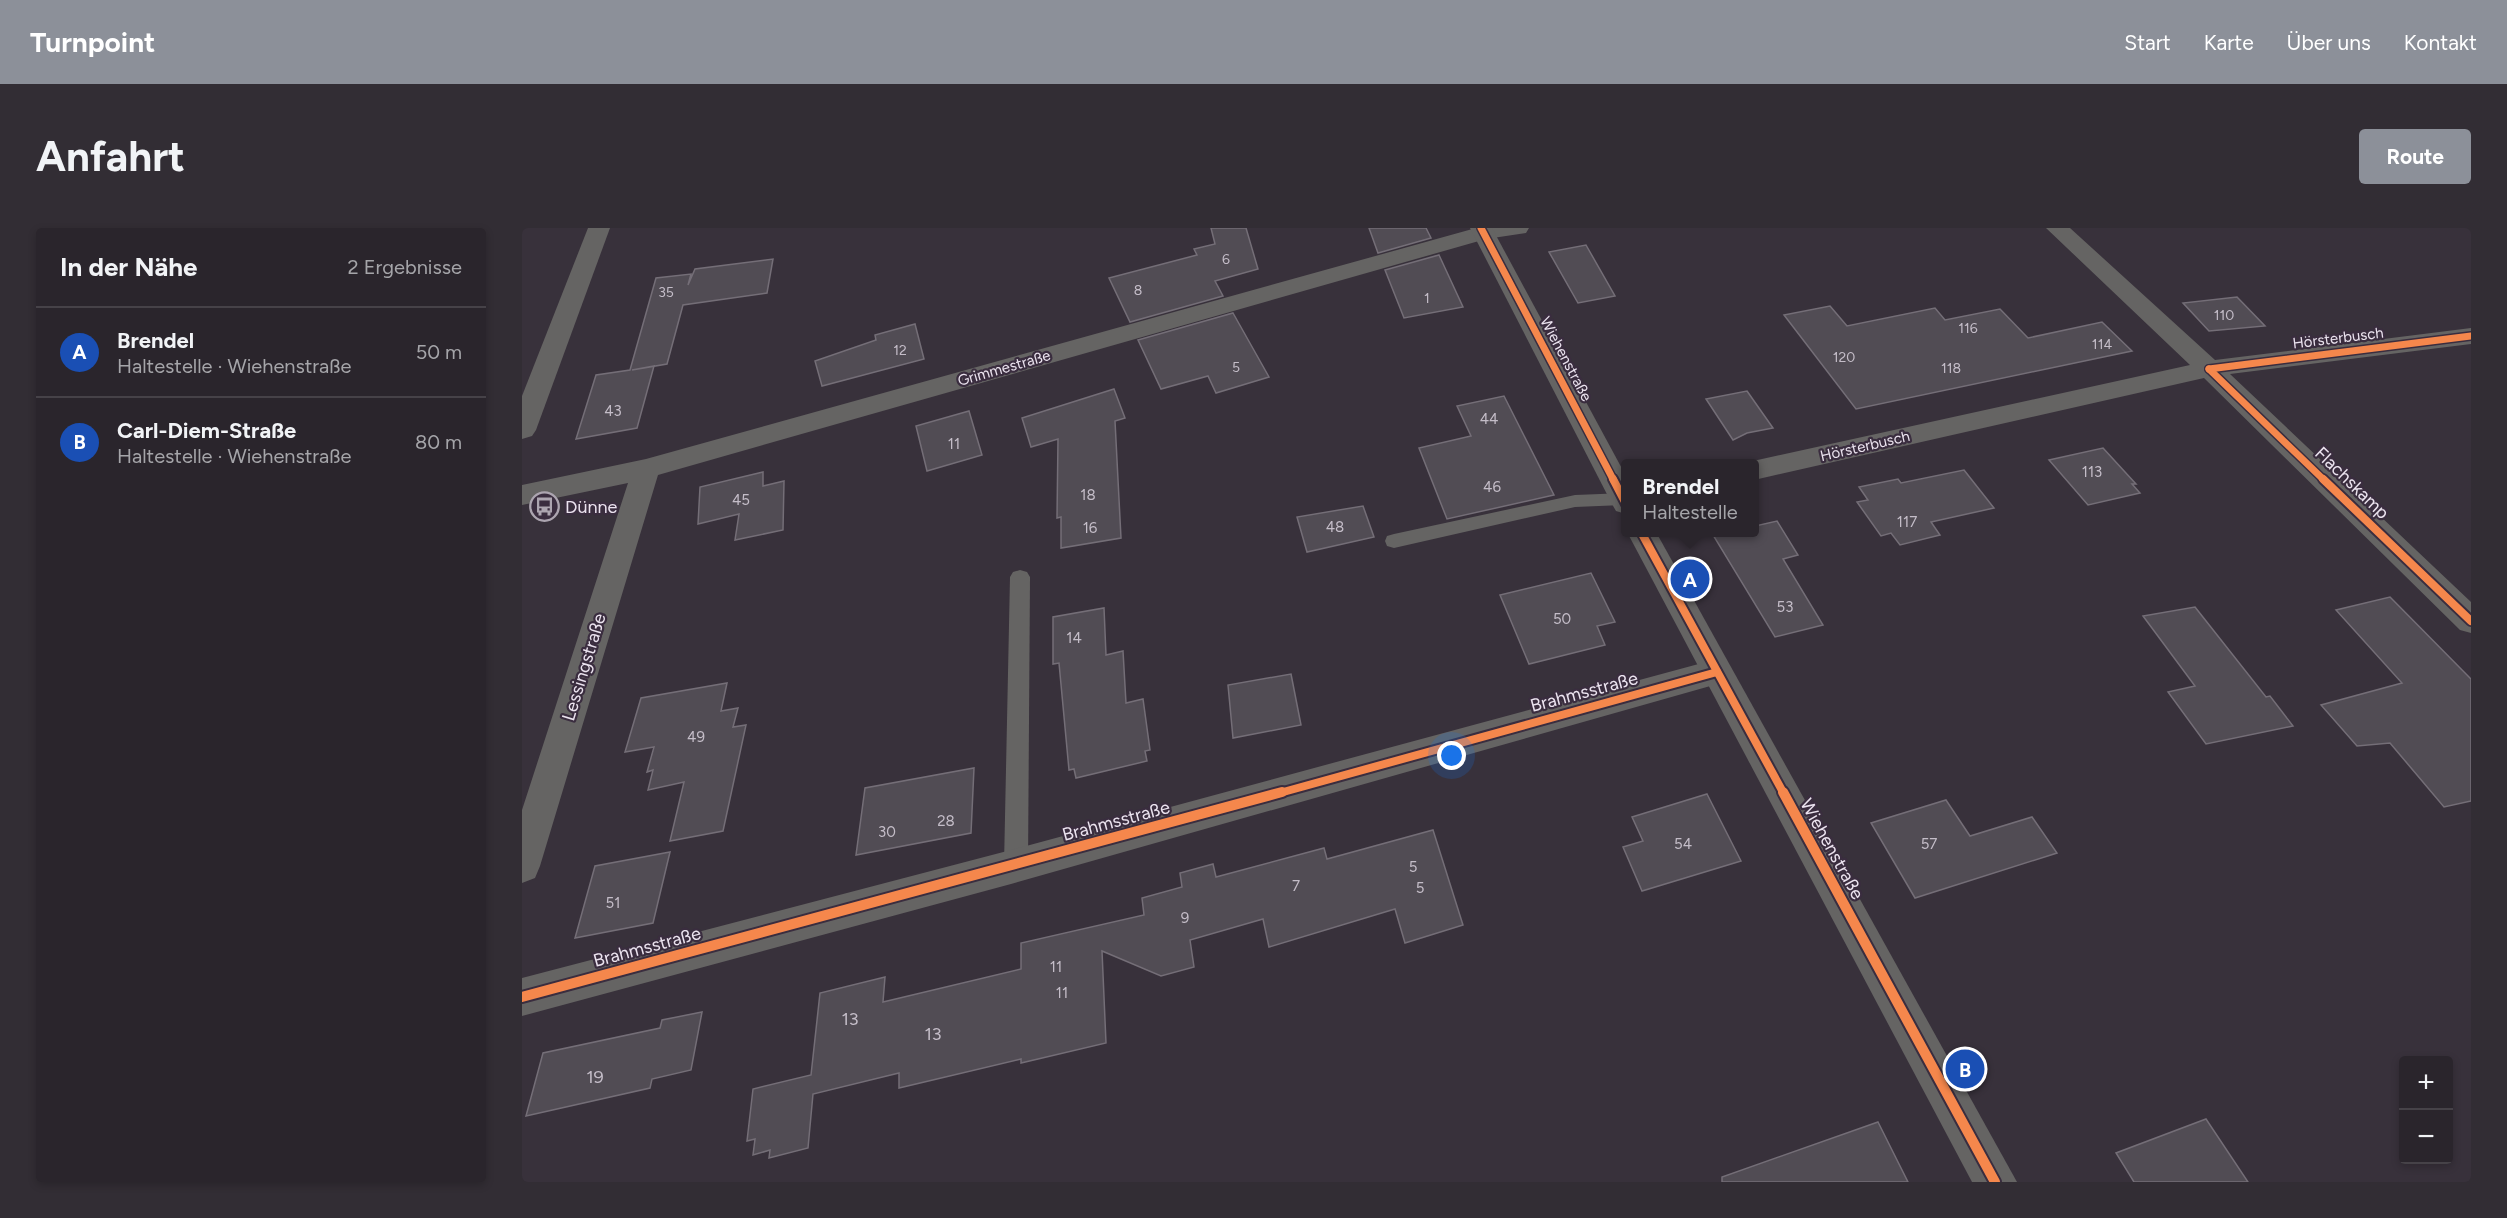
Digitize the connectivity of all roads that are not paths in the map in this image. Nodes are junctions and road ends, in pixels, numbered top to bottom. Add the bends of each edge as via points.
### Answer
1 (599, 228) edge
2 (1518, 228) edge
3 (2057, 228) edge
4 (1482, 231) edge
5 (2471, 336) edge
6 (2209, 369) junction
7 (522, 430) edge
8 (646, 468) junction
9 (1759, 469) edge
10 (1621, 493) edge
11 (522, 495) edge
12 (1621, 501) edge
13 (1644, 537) edge
14 (1394, 541) dead end
15 (1020, 577) dead end
16 (2471, 621) edge
17 (1717, 672) junction
18 (1016, 865) junction
19 (522, 866) edge
20 (522, 997) edge
21 (1995, 1182) edge

1 - 7 street
2 - 4 street, Grimmestraße
3 - 6 street, Flachskamp
4 - 8 street, Grimmestraße
4 - 10 street, Wiehenstraße
5 - 6 street, Hörsterbusch
6 - 9 street, Hörsterbusch
6 - 16 street, Flachskamp
8 - 11 street, Grimmestraße
8 - 19 street, Lessingstraße
12 - 14 lane via 1575,501
13 - 17 street, Wiehenstraße
15 - 18 lane
17 - 18 street, Brahmsstraße
17 - 21 street, Wiehenstraße
18 - 20 street, Brahmsstraße

